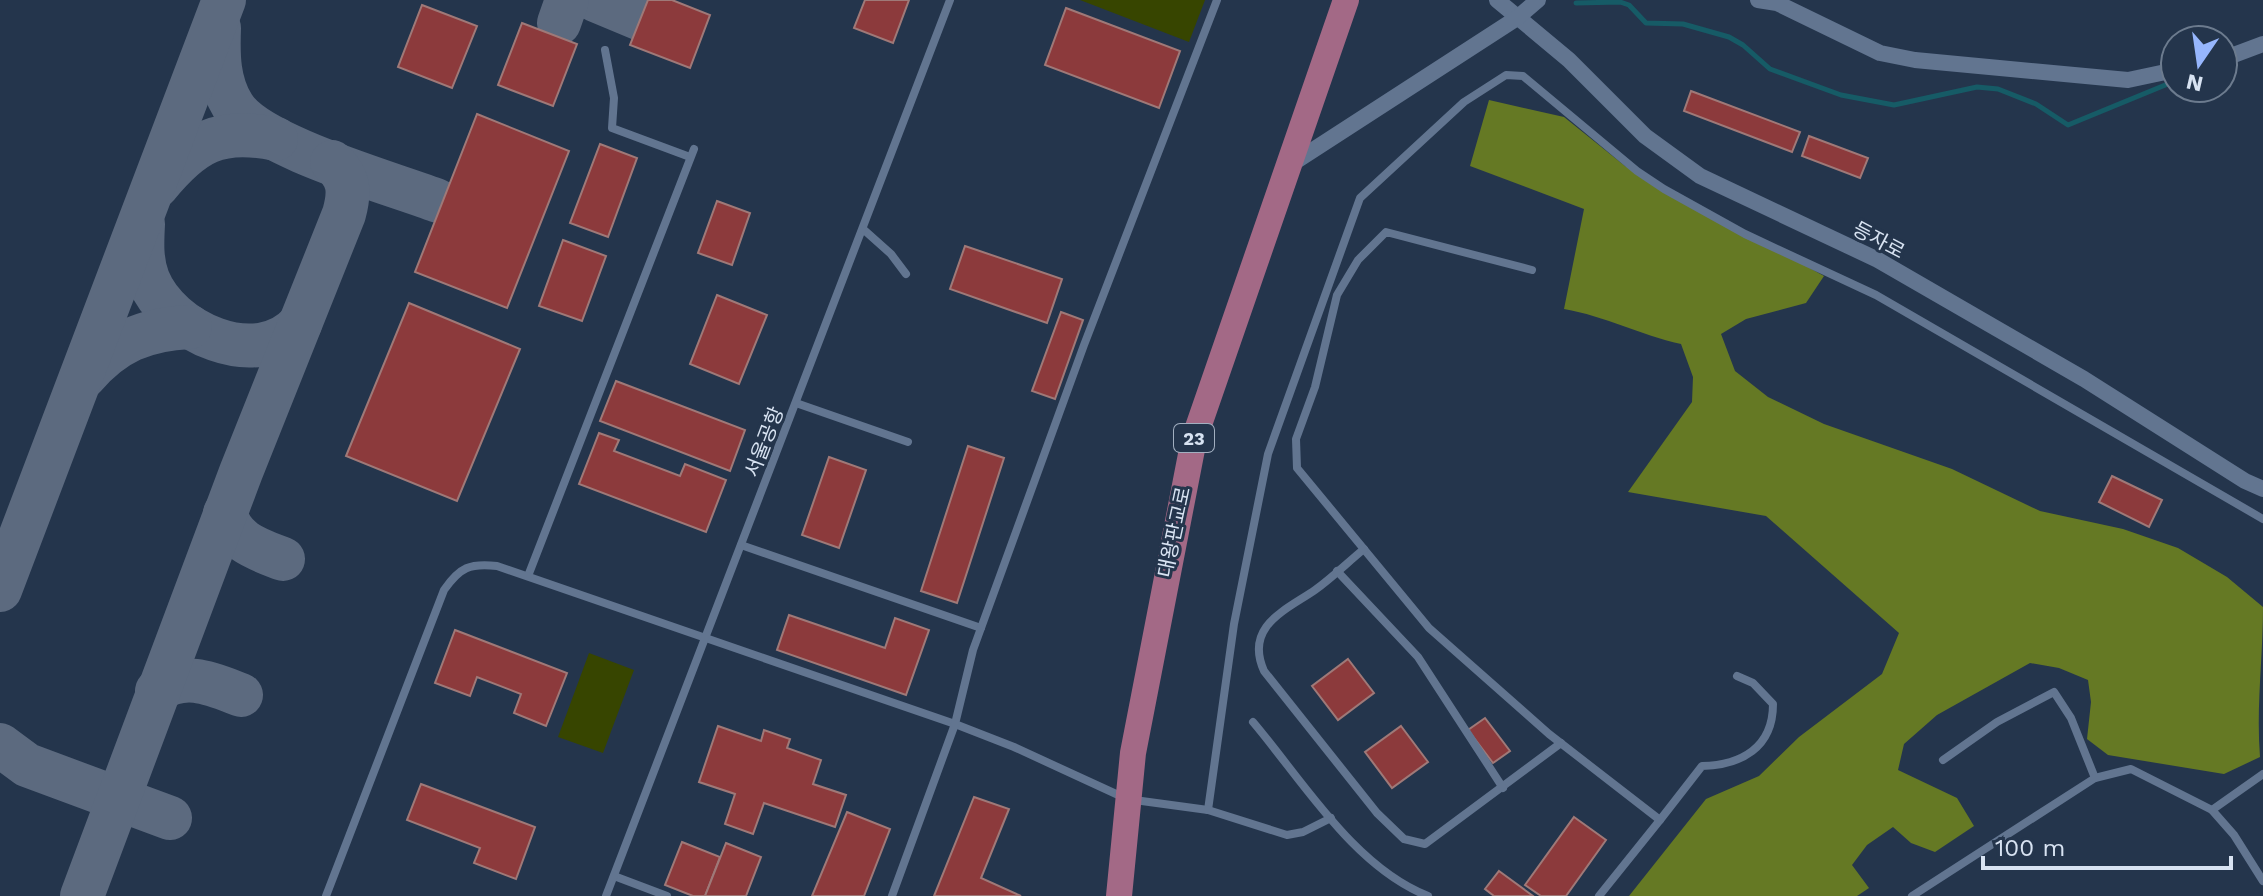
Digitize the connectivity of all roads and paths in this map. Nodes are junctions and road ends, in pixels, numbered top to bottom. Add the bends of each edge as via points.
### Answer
1 (950, 0) edge
2 (1217, 0) edge
3 (1346, 0) edge
4 (1497, 0) edge
5 (1522, 0) edge
6 (1538, 0) edge
7 (1758, 0) edge
8 (1517, 18) junction
9 (2263, 44) edge
10 (605, 50) dead end
11 (2239, 53) edge
12 (2159, 73) edge
13 (1287, 167) junction
14 (863, 229) junction
15 (1532, 270) dead end
16 (906, 274) dead end
17 (796, 403) junction
18 (908, 442) dead end
19 (2263, 489) edge
20 (2263, 519) edge
21 (741, 545) junction
22 (1364, 549) junction
23 (1337, 571) junction
24 (528, 576) junction
25 (981, 628) junction
26 (707, 636) junction
27 (1737, 676) dead end
28 (1253, 722) dead end
29 (955, 724) junction
30 (1561, 743) junction
31 (1943, 760) dead end
32 (2263, 774) edge
33 (2095, 778) junction
34 (1503, 788) junction
35 (1127, 799) junction
36 (1208, 810) junction
37 (2212, 810) junction
38 (1331, 818) junction
39 (1660, 820) junction
40 (614, 876) junction
41 (2263, 881) edge
42 (326, 896) edge
43 (606, 896) edge
44 (667, 896) edge
45 (892, 896) edge
46 (1119, 896) edge
47 (1428, 896) edge
48 (1599, 896) edge
49 (1912, 896) edge

1 - 14 lane, 서울공항
2 - 25 lane
3 - 13 main road, 대왕판교로 / 23
4 - 8 street, 등자로
5 - 8 street
6 - 8 street
7 - 12 street via 1777,3 1880,53 1915,60 2128,80
8 - 13 street
8 - 19 street, 등자로 via 1569,60 1645,136 1700,176 1878,260
9 - 11 street
10 - 24 lane via 614,98 612,128 692,153
13 - 35 main road, 대왕판교로 / 23 via 1194,439
14 - 16 lane
14 - 17 lane, 서울공항
15 - 22 lane via 1386,232 1358,260 1337,295 1315,387 1296,439 1297,468
17 - 18 lane
17 - 21 lane, 서울공항
20 - 36 lane via 1876,295 1745,234 1664,189 1523,76 1506,75 1464,102 1360,198 1268,454 1234,624
21 - 25 lane
21 - 26 lane, 서울공항
22 - 23 lane
22 - 30 lane via 1429,628
23 - 34 lane via 1418,657
23 - 34 lane via 1280,610 1261,637 1258,657 1264,671 1377,813 1404,839 1425,844
24 - 26 lane
24 - 42 lane via 473,564 457,572 444,590
25 - 29 lane
26 - 29 lane
26 - 40 lane, 서울공항
27 - 39 lane via 1753,683 1773,704 1764,739 1749,757 1702,766
28 - 38 lane
29 - 35 lane
29 - 45 lane
30 - 34 lane
30 - 39 lane
31 - 33 lane via 1997,722 2054,692 2071,718
32 - 37 lane
33 - 37 lane via 2131,769
33 - 49 lane
35 - 36 lane
35 - 46 main road, 대왕판교로 / 23
36 - 38 lane via 1287,835
37 - 41 lane
38 - 47 lane via 1387,875
39 - 48 lane
40 - 43 lane, 서울공항
40 - 44 lane

